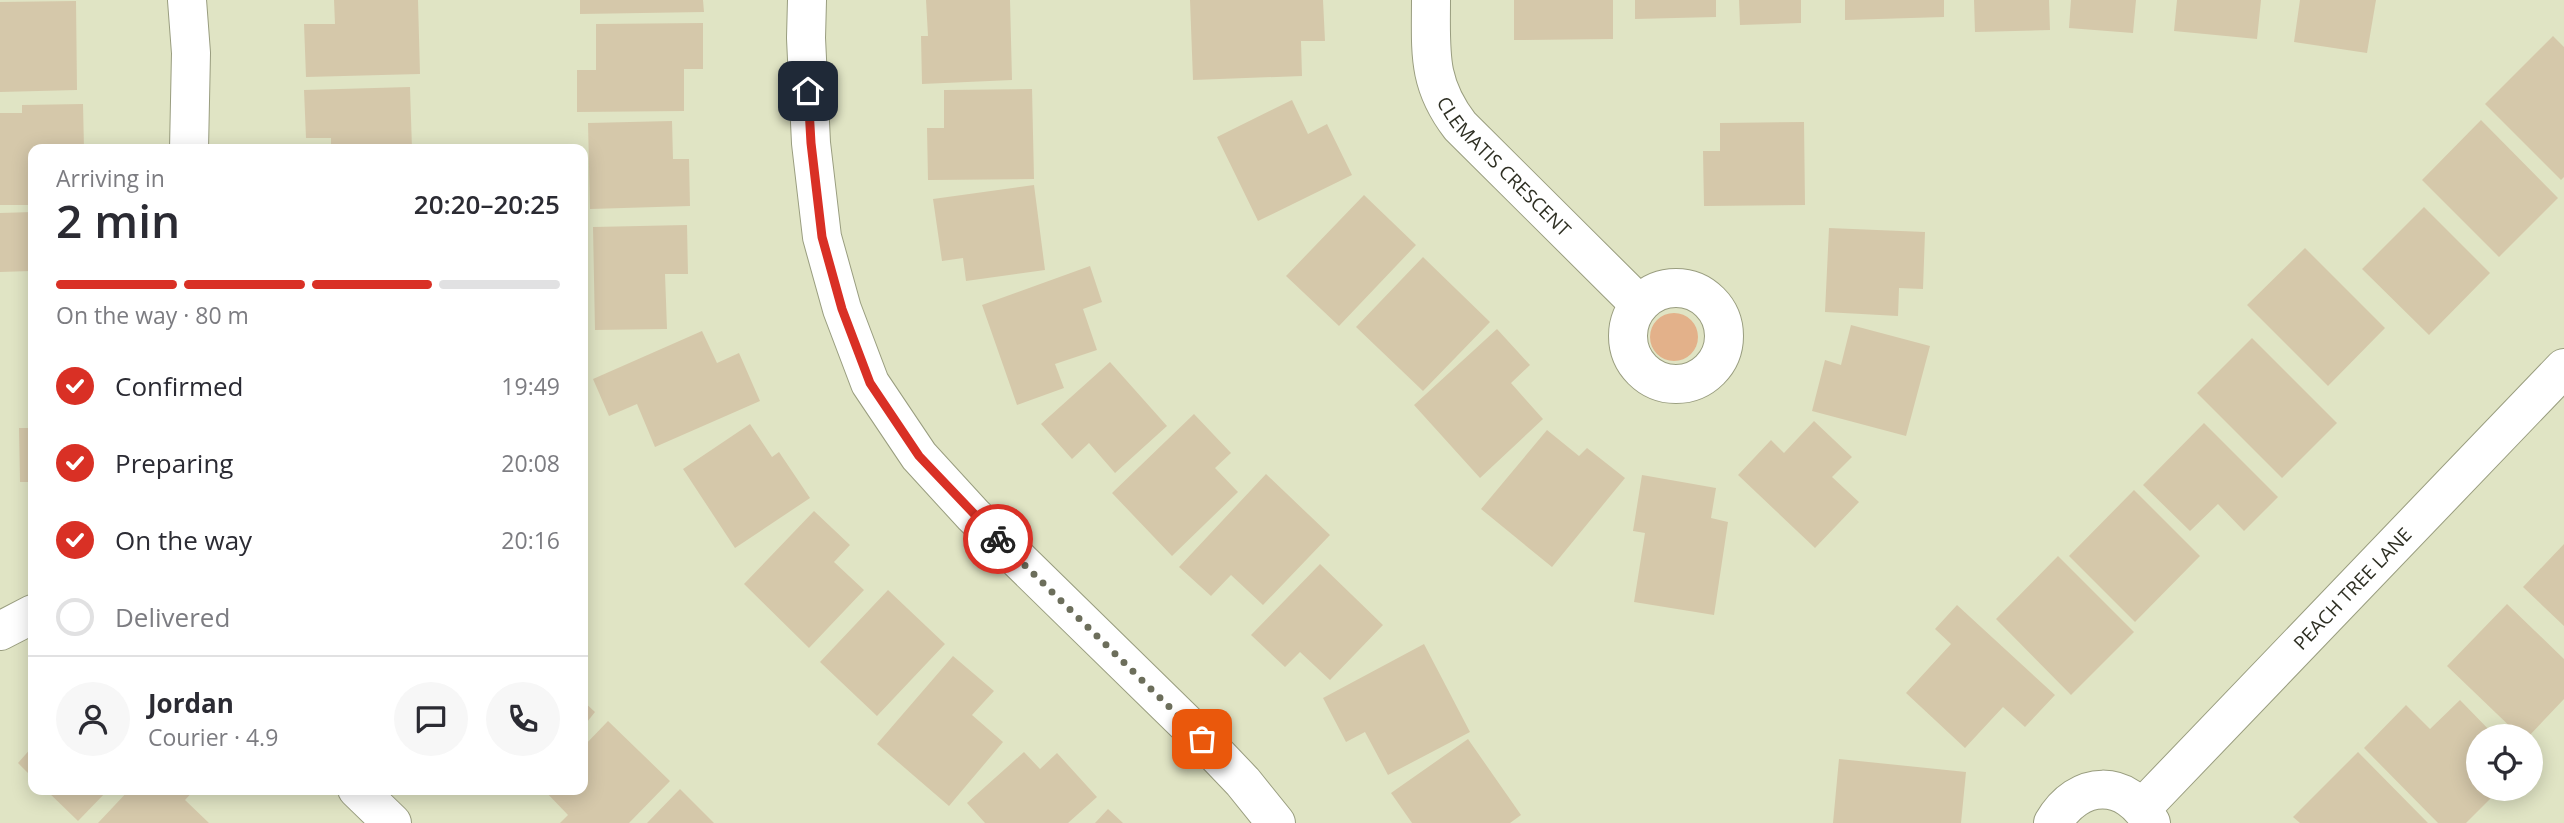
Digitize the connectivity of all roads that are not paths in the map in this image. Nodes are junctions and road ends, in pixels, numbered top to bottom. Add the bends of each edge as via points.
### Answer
1 (187, 0) edge
2 (807, 0) edge
3 (1431, 0) edge
4 (190, 144) edge
5 (1639, 304) dead end
6 (2564, 368) edge
7 (28, 617) edge
8 (0, 631) edge
9 (363, 795) edge
10 (2147, 815) edge
11 (392, 823) edge
12 (1276, 823) edge
13 (2053, 823) edge

1 - 4 street
2 - 12 street via 811,143 822,237 870,383 919,456 973,515 1202,739
3 - 5 street, CLEMATIS CRESCENT via 1431,54 1445,106
6 - 10 street, PEACH TREE LANE
7 - 8 street
9 - 11 street
10 - 13 street, PEACH TREE LANE via 2128,796 2094,790 2063,807

